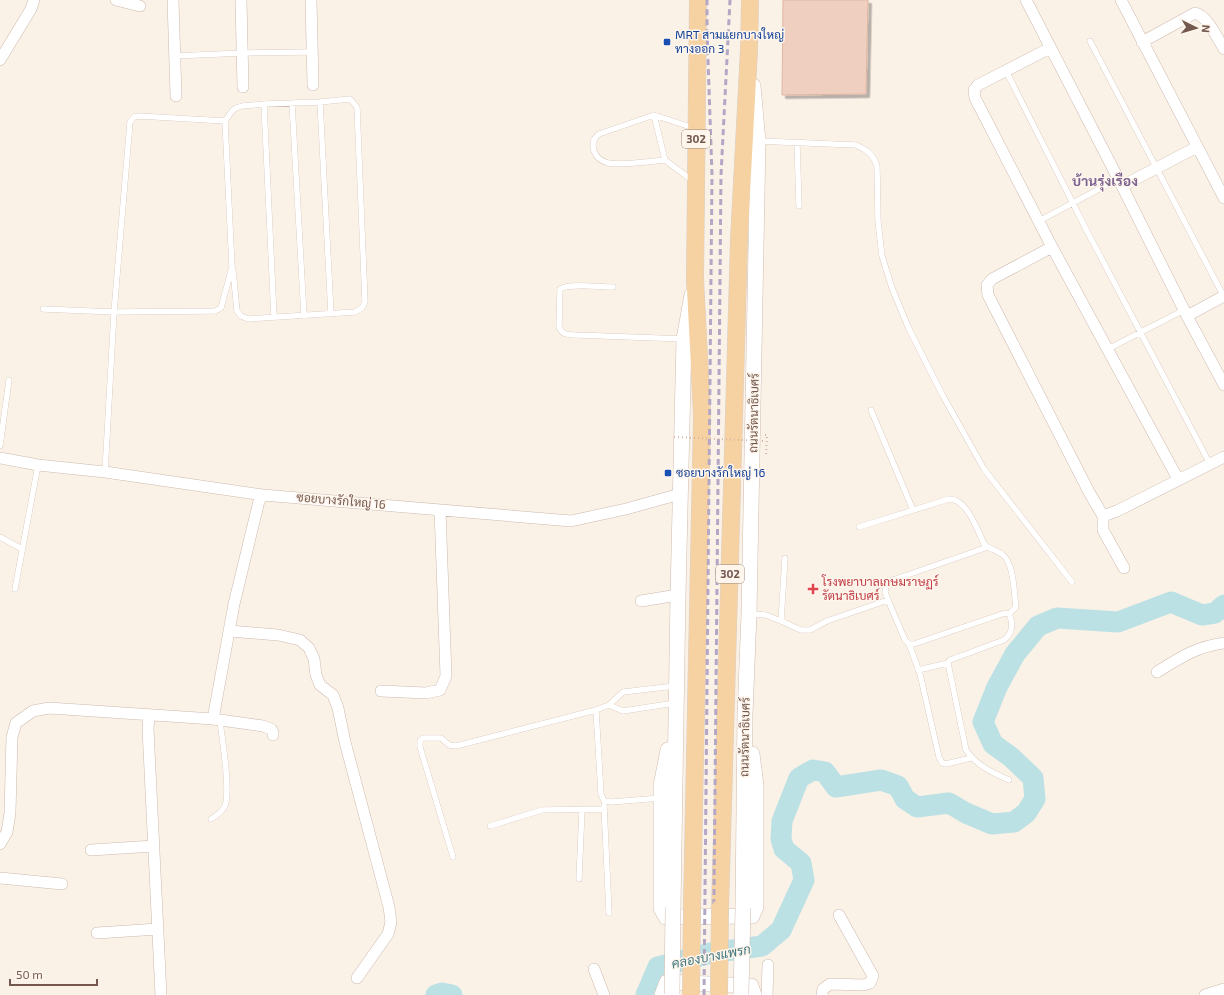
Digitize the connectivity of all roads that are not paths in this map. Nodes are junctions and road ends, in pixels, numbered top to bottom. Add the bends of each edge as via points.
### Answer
1 (34, 0) edge
2 (116, 0) edge
3 (173, 0) edge
4 (242, 0) edge
5 (311, 0) edge
6 (698, 0) edge
7 (750, 0) edge
8 (1026, 0) edge
9 (1121, 0) edge
10 (140, 6) dead end
11 (1090, 41) dead end
12 (1142, 42) junction
13 (1050, 48) junction
14 (1224, 48) edge
15 (749, 50) junction
16 (313, 52) junction
17 (243, 53) junction
18 (174, 56) junction
19 (0, 60) edge
20 (1006, 71) junction
21 (313, 85) dead end
22 (244, 87) dead end
23 (176, 96) dead end
24 (320, 102) junction
25 (292, 103) junction
26 (264, 104) junction
27 (654, 115) junction
28 (225, 121) junction
29 (697, 129) junction
30 (758, 141) junction
31 (797, 143) junction
32 (1197, 147) junction
33 (665, 160) junction
34 (1157, 167) junction
35 (1120, 182) junction
36 (696, 184) junction
37 (1224, 198) edge
38 (1073, 203) junction
39 (799, 206) dead end
40 (1039, 221) junction
41 (1052, 247) junction
42 (232, 267) junction
43 (695, 279) junction
44 (613, 287) dead end
45 (1224, 297) edge
46 (43, 309) dead end
47 (114, 312) junction
48 (1185, 313) junction
49 (330, 314) junction
50 (304, 316) junction
51 (274, 317) junction
52 (1140, 332) junction
53 (684, 339) junction
54 (1108, 349) junction
55 (9, 380) dead end
56 (1223, 382) edge
57 (871, 410) dead end
58 (0, 446) edge
59 (1224, 457) edge
60 (0, 458) edge
61 (1210, 464) junction
62 (38, 465) junction
63 (105, 472) junction
64 (1178, 479) junction
65 (680, 494) junction
66 (263, 495) junction
67 (440, 510) junction
68 (913, 510) junction
69 (1103, 516) junction
70 (859, 527) dead end
71 (0, 537) edge
72 (988, 547) junction
73 (22, 549) junction
74 (785, 558) dead end
75 (1124, 568) dead end
76 (1072, 582) dead end
77 (15, 589) dead end
78 (678, 595) junction
79 (641, 600) dead end
80 (888, 600) junction
81 (749, 614) junction
82 (1009, 614) junction
83 (781, 620) junction
84 (230, 631) junction
85 (1224, 643) edge
86 (909, 644) junction
87 (948, 663) junction
88 (918, 670) junction
89 (1157, 672) dead end
90 (676, 685) junction
91 (381, 691) dead end
92 (609, 705) junction
93 (676, 708) junction
94 (596, 710) junction
95 (745, 714) junction
96 (149, 715) junction
97 (217, 720) junction
98 (273, 735) dead end
99 (971, 758) junction
100 (1009, 780) dead end
101 (661, 798) junction
102 (604, 801) junction
103 (604, 808) junction
104 (582, 810) junction
105 (211, 819) dead end
106 (490, 826) dead end
107 (1, 842) edge
108 (154, 846) junction
109 (91, 850) dead end
110 (453, 857) dead end
111 (0, 878) edge
112 (579, 879) dead end
113 (62, 884) dead end
114 (609, 913) dead end
115 (839, 914) dead end
116 (158, 929) junction
117 (97, 933) dead end
118 (768, 965) dead end
119 (594, 968) dead end
120 (357, 978) dead end
121 (1224, 989) edge
122 (691, 994) edge
123 (719, 994) edge
124 (161, 995) edge
125 (604, 995) edge
126 (669, 995) edge
127 (746, 995) edge
128 (767, 995) edge
129 (822, 995) edge
130 (1205, 995) edge

1 - 19 street via 31,10
2 - 10 street
3 - 18 street
4 - 17 street
5 - 16 street
6 - 29 main road, 302
7 - 15 main road, ถนนรัตนาธิเบศร์ / 302
8 - 13 street
9 - 12 street
11 - 34 lane
12 - 14 street via 1195,13 1205,19
12 - 32 street
13 - 20 street
13 - 35 street
15 - 30 main road, ถนนรัตนาธิเบศร์ / 302
15 - 123 main road, ถนนรัตนาธิเบศร์ / 302, bridge via 739,240
16 - 17 lane
16 - 21 street
17 - 18 lane
17 - 22 street
18 - 23 street
20 - 38 lane
20 - 40 street via 978,85 974,90 975,98
24 - 25 lane
24 - 49 lane
24 - 49 lane via 350,98 357,107 364,302 362,308 355,312
25 - 26 lane
25 - 50 lane
26 - 28 lane via 236,108
26 - 51 lane
27 - 29 lane
27 - 33 lane
27 - 33 lane via 599,134 593,144 595,154 609,163
28 - 42 lane
28 - 47 lane via 139,116 130,122
29 - 36 main road, 302
30 - 31 lane
30 - 81 main road, ถนนรัตนาธิเบศร์ / 302
31 - 39 lane
31 - 76 lane via 856,145 875,158 882,256 909,329 984,469
32 - 34 street
32 - 37 street
33 - 36 lane
34 - 35 street
34 - 45 lane
35 - 38 lane
35 - 48 street
36 - 43 main road, 302
38 - 40 lane
38 - 52 lane
40 - 41 street
41 - 54 street
41 - 69 street via 992,279 987,285 988,295
42 - 47 lane via 219,310
42 - 51 lane via 237,311 241,316 248,319
43 - 53 main road, 302
43 - 122 main road, 302, bridge via 702,416
44 - 53 lane via 564,286 560,289 561,332 576,335
45 - 48 street
46 - 47 lane
47 - 63 lane
48 - 52 lane
48 - 56 street
49 - 50 lane
50 - 51 lane
52 - 54 lane
52 - 61 lane
53 - 65 main road, 302
54 - 64 street
55 - 58 lane
57 - 68 lane
59 - 61 street
60 - 62 street, ซอยบางรักใหญ่ 16
61 - 64 street
62 - 63 street, ซอยบางรักใหญ่ 16
62 - 73 lane
63 - 66 street, ซอยบางรักใหญ่ 16
64 - 69 street
65 - 67 street, ซอยบางรักใหญ่ 16 via 571,521
65 - 78 main road, 302
66 - 67 street, ซอยบางรักใหญ่ 16
66 - 84 street via 259,501 234,604
67 - 91 street via 446,676 440,690 426,693
68 - 70 lane
68 - 72 lane via 949,499 958,500 967,509 984,544
69 - 75 street via 1103,530
71 - 73 lane
72 - 80 lane via 887,582 885,592
72 - 82 lane via 1008,560 1016,607
73 - 77 lane
74 - 83 lane
78 - 79 street
78 - 90 main road, 302
80 - 83 lane via 810,630 801,630
80 - 86 lane
81 - 83 lane via 766,615
81 - 95 main road, ถนนรัตนาธิเบศร์ / 302
82 - 86 lane via 1005,613 930,640
82 - 87 lane via 1012,631 1009,636
84 - 97 street
84 - 120 street via 278,635 300,640 309,648 320,684 333,694 391,922 388,934
85 - 89 street via 1188,653
86 - 88 lane
87 - 88 lane
87 - 99 lane via 966,750
88 - 99 lane via 938,757 946,764
90 - 92 lane via 623,692
90 - 93 main road, 302
92 - 93 lane via 623,711
92 - 94 lane
93 - 101 main road
93 - 126 main road, 302, bridge
94 - 102 lane via 601,794
94 - 110 lane via 456,746 449,745 441,738 423,738 420,741
95 - 101 main road via 756,785 756,906 752,916 666,917 661,908
95 - 127 main road, ถนนรัตนาธิเบศร์ / 302, bridge via 743,908
96 - 97 street
96 - 107 street via 49,708 33,711 16,723 12,737 10,813 7,832
96 - 108 street
97 - 98 street via 263,726 270,729
97 - 105 lane via 227,777 227,793 225,806
99 - 100 lane via 988,771
101 - 102 lane
102 - 103 lane
103 - 104 lane
103 - 114 lane
104 - 106 lane via 542,810
104 - 112 lane
108 - 109 street
108 - 116 street
111 - 113 street
115 - 129 street via 873,976 870,983 864,985 830,984 823,989
116 - 117 street
116 - 124 street
118 - 128 street
119 - 125 street
121 - 130 street
126 - 127 main road via 667,982 751,986

